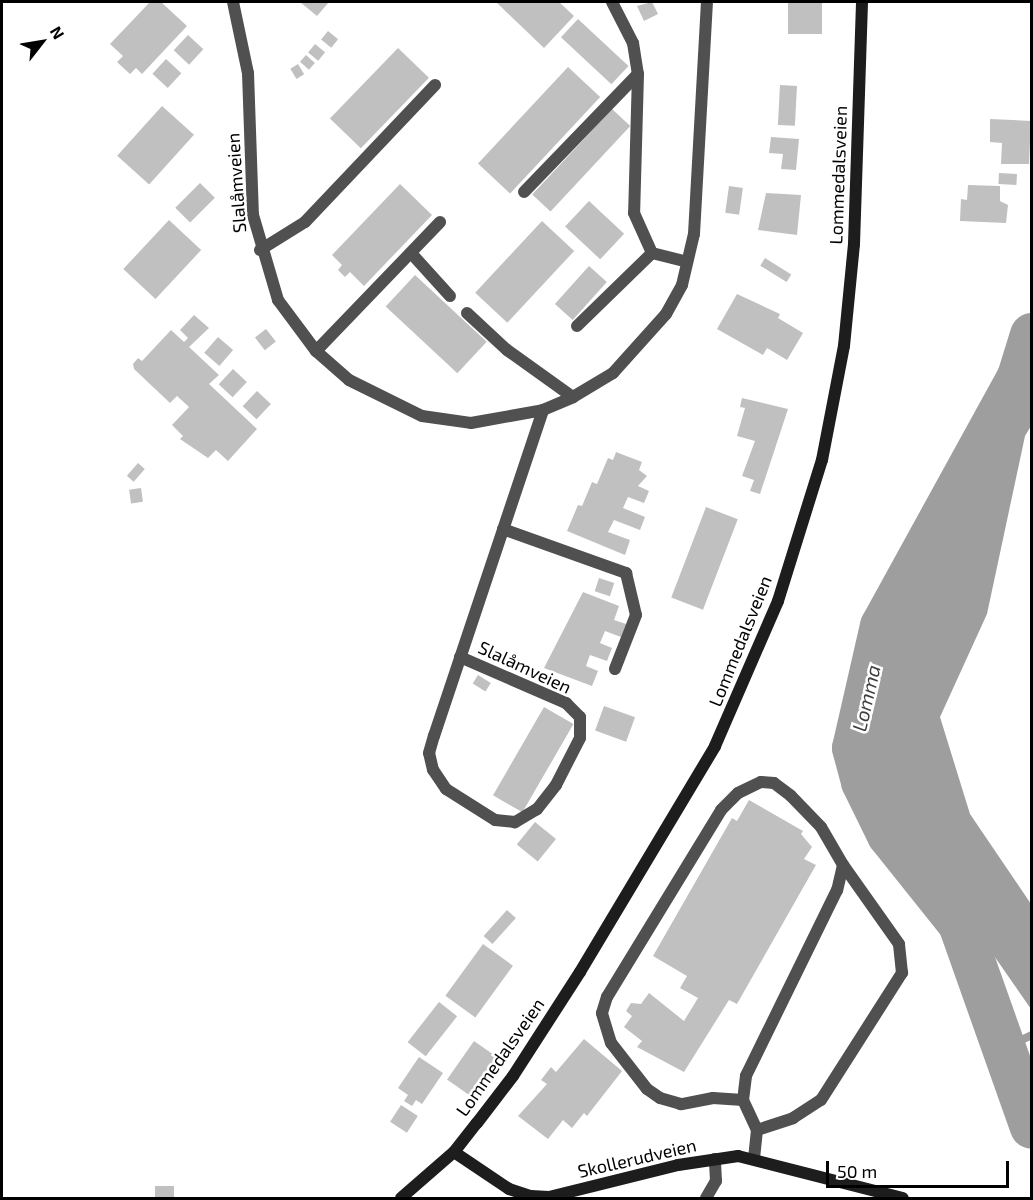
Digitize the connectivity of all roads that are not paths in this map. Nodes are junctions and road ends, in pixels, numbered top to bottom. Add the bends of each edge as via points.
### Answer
1 (233, 2) edge
2 (612, 2) edge
3 (707, 2) edge
4 (862, 2) edge
5 (639, 74) junction
6 (435, 85) dead end
7 (524, 192) dead end
8 (440, 222) dead end
9 (260, 250) junction
10 (411, 253) junction
11 (652, 253) junction
12 (687, 262) junction
13 (450, 296) dead end
14 (467, 313) dead end
15 (577, 326) dead end
16 (316, 351) junction
17 (573, 397) junction
18 (543, 410) junction
19 (503, 529) junction
20 (460, 657) junction
21 (615, 669) dead end
22 (843, 865) junction
23 (743, 1100) junction
24 (757, 1130) junction
25 (453, 1152) junction
26 (754, 1158) junction
27 (714, 1159) junction
28 (900, 1197) edge
29 (401, 1198) edge
30 (706, 1198) edge

1 - 9 street, Slalåmveien via 248,73 253,215
2 - 5 street via 633,43
3 - 12 street, Slalåmveien via 697,200
4 - 25 main road, Lommedalsveien via 854,244 844,346 822,460 782,590 725,725 668,829 513,1076
5 - 7 street
5 - 11 street via 633,213
6 - 9 street via 305,222
8 - 10 street
9 - 16 street, Slalåmveien via 278,300
10 - 13 street
10 - 16 street
11 - 12 street
11 - 15 street
12 - 17 street, Slalåmveien via 682,285 639,349 613,373
14 - 17 street via 507,350
16 - 18 street, Slalåmveien via 349,380 422,416 471,423
17 - 18 street, Slalåmveien
18 - 19 street, Slalåmveien
19 - 20 street, Slalåmveien
19 - 21 street via 626,573 636,615
20 - 20 street, Slalåmveien via 429,753 433,770 446,789 482,813 515,822 537,809 556,785 580,738 580,717 566,703
22 - 23 street via 837,890 746,1076
22 - 23 street via 821,827 791,796 774,783 749,786 721,810 607,997 602,1013 611,1043 647,1089 681,1104 713,1098
22 - 24 street via 899,944 902,973 821,1101 793,1118
23 - 24 street
24 - 26 street
25 - 27 main road, Skollerudveien via 509,1189 549,1197
25 - 29 main road, Lommedalsveien
26 - 27 main road, Skollerudveien
26 - 28 main road, Skollerudveien
27 - 30 street via 716,1181

